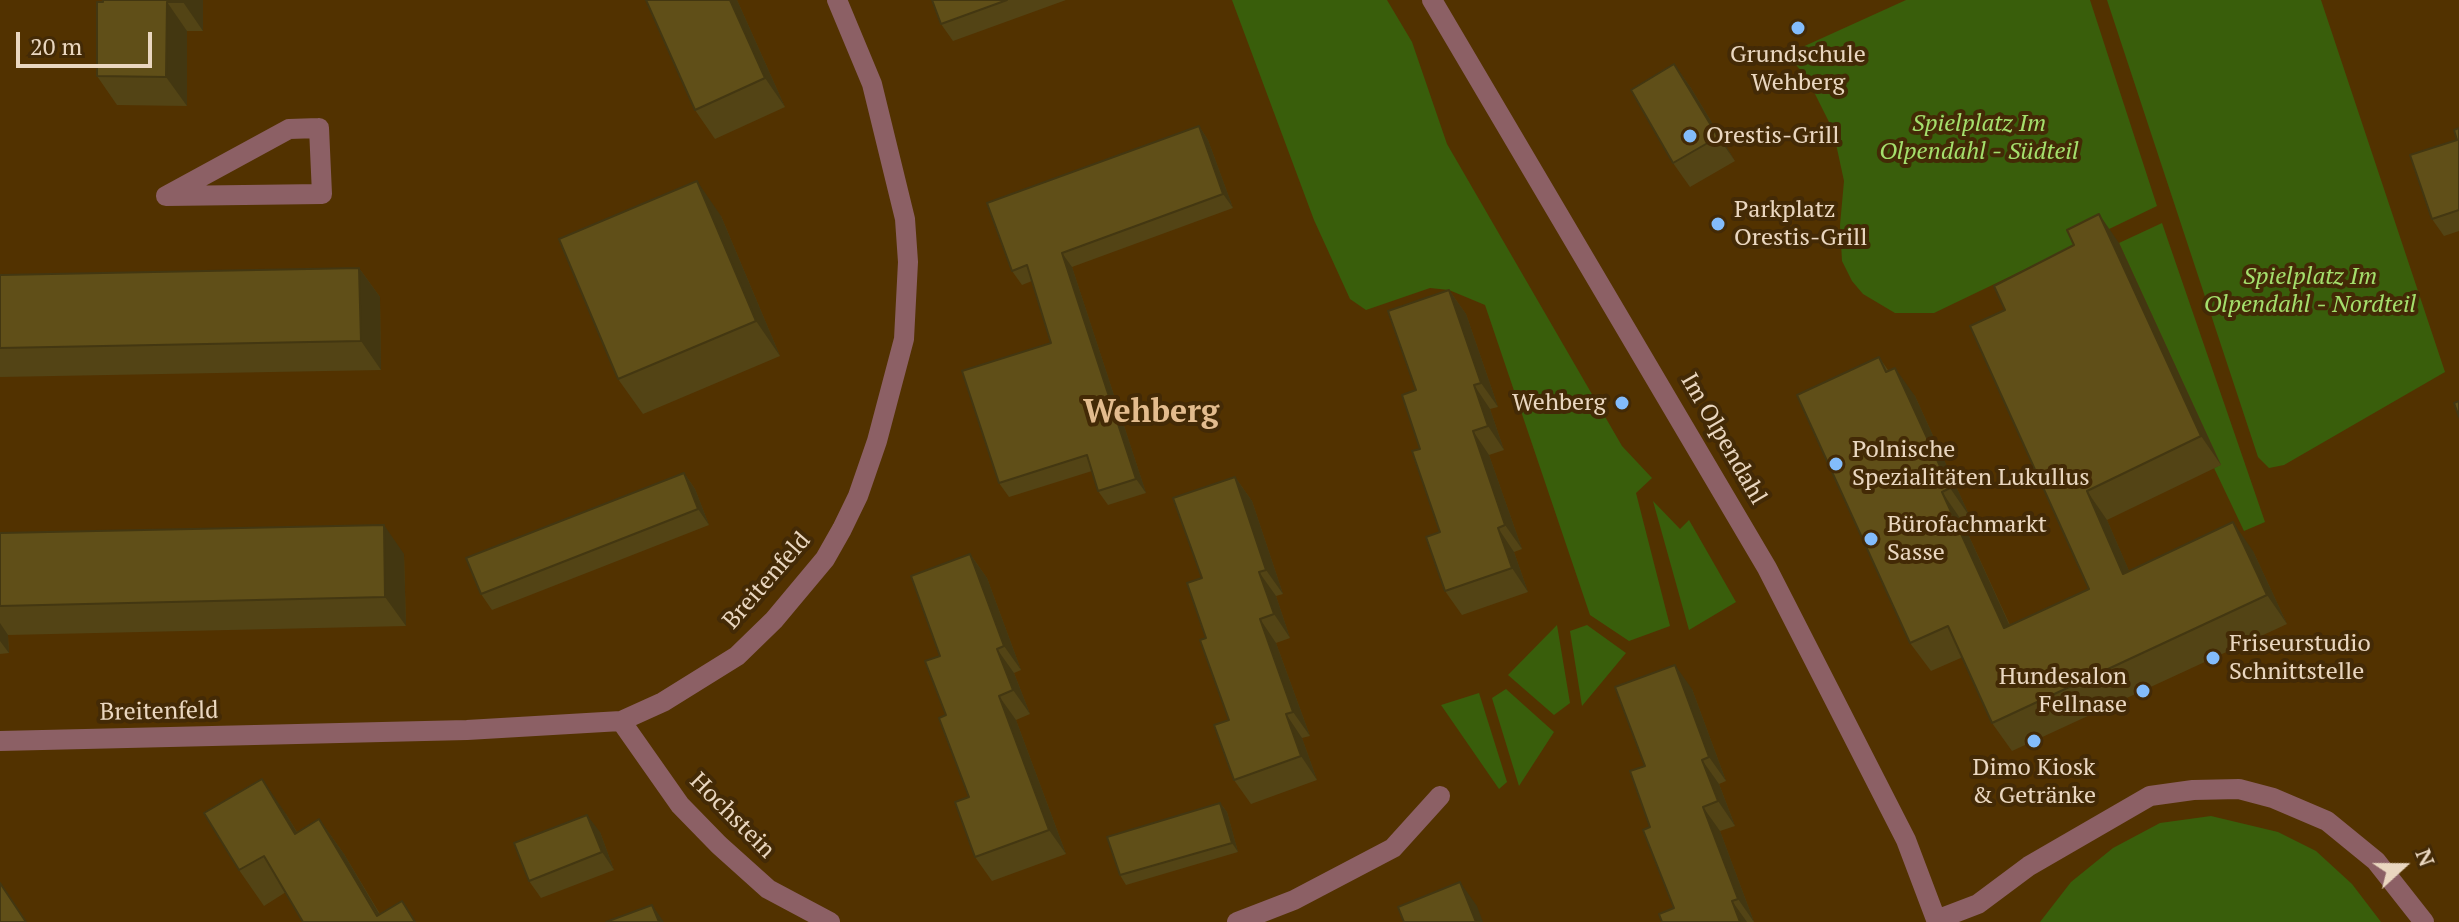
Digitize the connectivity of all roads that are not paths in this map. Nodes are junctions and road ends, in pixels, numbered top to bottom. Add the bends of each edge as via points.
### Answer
1 (837, 0) edge
2 (1432, 0) edge
3 (166, 196) joint
4 (621, 721) junction
5 (0, 741) edge
6 (1440, 796) dead end
7 (1937, 921) edge
8 (830, 922) edge
9 (1237, 922) edge
10 (2424, 922) edge

1 - 4 street, Breitenfeld via 872,84 905,219 904,339 892,395 858,496 825,559 737,656
2 - 7 street, Im Olpendahl via 1767,568 1906,840
3 - 3 street via 289,129 319,128 322,194
4 - 5 street, Breitenfeld via 467,730
4 - 8 street, Hochstein via 680,805 719,845 768,889
6 - 9 street via 1393,848 1294,900
7 - 10 street via 1978,904 2029,866 2150,796 2239,789 2327,821 2376,861

